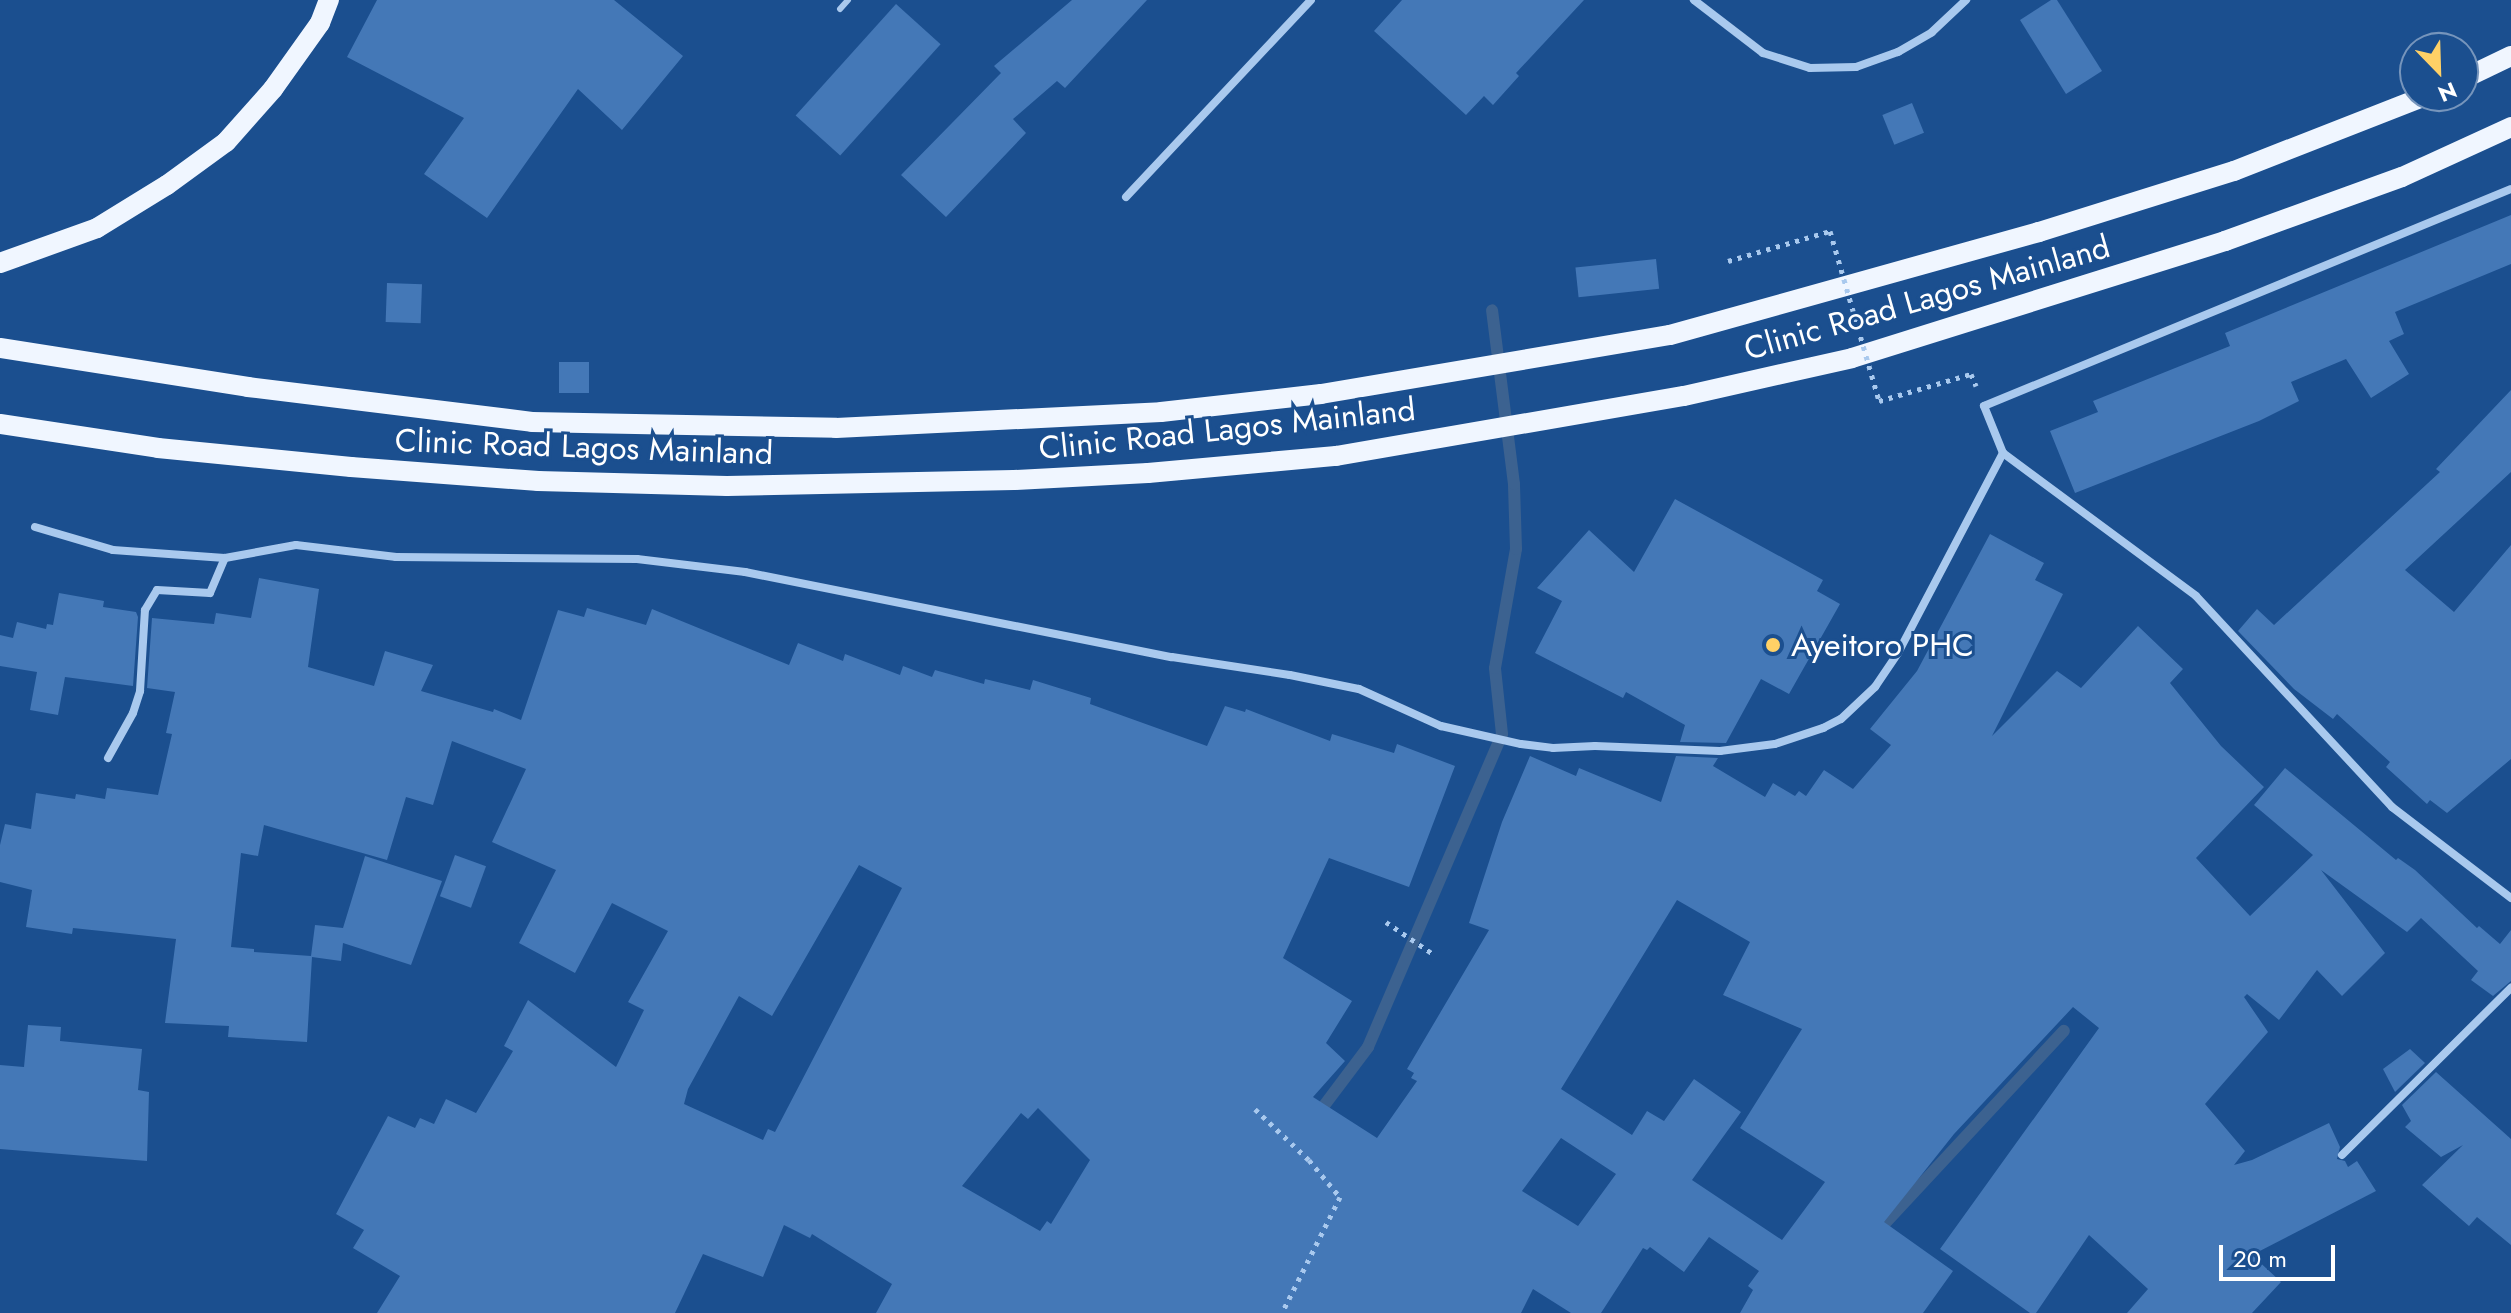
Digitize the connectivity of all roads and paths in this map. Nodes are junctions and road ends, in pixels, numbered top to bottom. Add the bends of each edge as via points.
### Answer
1 (329, 0) edge
2 (848, 0) edge
3 (1311, 0) edge
4 (1694, 0) edge
5 (1966, 0) edge
6 (840, 9) dead end
7 (2511, 56) edge
8 (2479, 71) edge
9 (2399, 106) edge
10 (2511, 127) edge
11 (2511, 189) edge
12 (1126, 197) dead end
13 (1728, 261) dead end
14 (0, 263) edge
15 (0, 348) edge
16 (1971, 374) dead end
17 (0, 424) edge
18 (2003, 453) junction
19 (35, 527) dead end
20 (225, 558) junction
21 (108, 758) dead end
22 (2511, 898) edge
23 (1386, 922) dead end
24 (1433, 954) dead end
25 (2511, 988) edge
26 (1255, 1109) dead end
27 (2342, 1155) dead end
28 (1282, 1313) edge

1 - 14 main road via 320,23 273,89 226,142 97,228
2 - 6 lane
3 - 12 street
4 - 5 street via 1763,53 1810,68 1856,67 1898,52 1932,32
7 - 8 main road
9 - 15 main road, Clinic Road Lagos Mainland via 2219,176 1670,335 1321,394 1161,412 836,428 532,422 248,387
10 - 17 main road, Clinic Road Lagos Mainland via 2402,177 2225,241 1852,358 1684,396 1336,456 1014,480 727,486 538,481 351,467 158,448
11 - 18 street via 1984,406
13 - 16 path, bridge via 1830,231 1879,401
18 - 20 street via 1875,687 1841,719 1775,744 1720,751 1521,744 1441,726 1359,689 745,572 637,559 396,557 296,545
18 - 22 street via 2196,596 2392,807
19 - 20 street via 113,550
20 - 21 street via 210,593 157,590 145,610 140,691
23 - 24 path
25 - 27 street
26 - 28 path via 1340,1197

